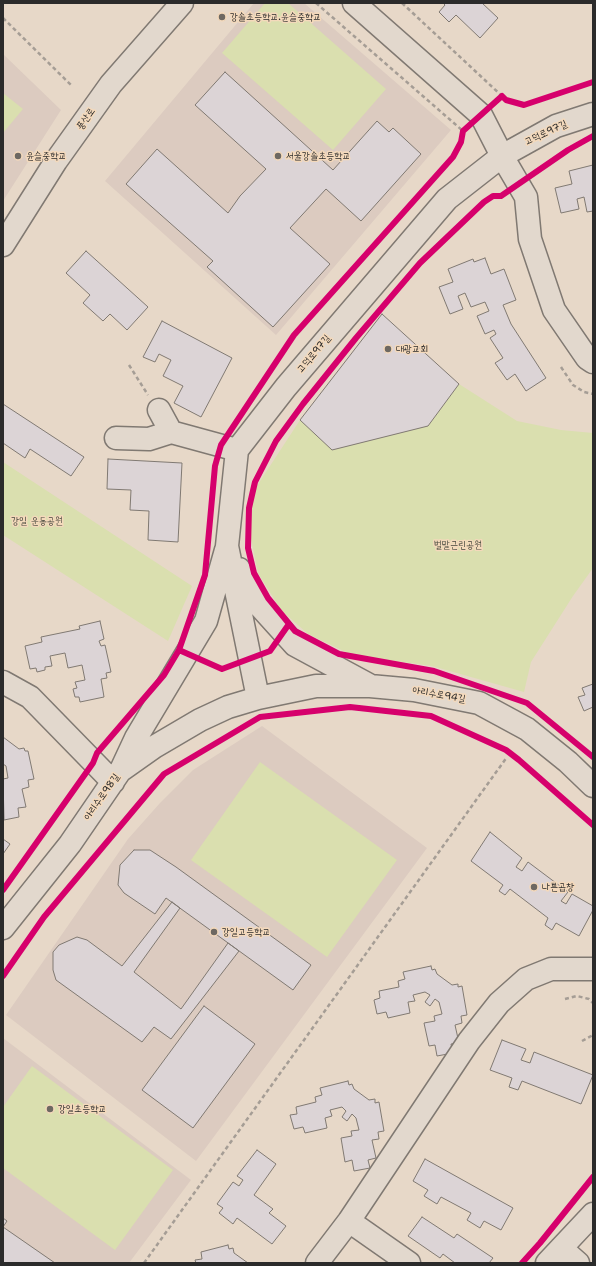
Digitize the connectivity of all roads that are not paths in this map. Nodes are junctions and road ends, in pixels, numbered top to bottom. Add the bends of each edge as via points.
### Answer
1 (182, 3) edge
2 (354, 3) edge
3 (593, 114) edge
4 (502, 156) junction
5 (3, 245) edge
6 (593, 362) edge
7 (159, 410) road end
8 (171, 432) junction
9 (116, 438) dead end
10 (237, 450) junction
11 (227, 546) junction
12 (3, 682) edge
13 (370, 686) junction
14 (258, 698) junction
15 (116, 776) junction
16 (593, 786) edge
17 (3, 928) edge
18 (593, 969) edge
19 (593, 1214) edge
20 (349, 1221) junction
21 (554, 1255) edge
22 (317, 1263) edge
23 (409, 1263) edge
24 (578, 1263) edge

1 - 5 street, 풍산로 via 111,84 56,161
2 - 4 street via 482,114
3 - 4 street, 고덕로97길 via 556,126
4 - 6 street via 526,197 530,239 554,310 587,358
4 - 10 street, 고덕로97길 via 447,199 286,387
7 - 8 street
8 - 9 street via 150,439
8 - 10 street
10 - 11 street
11 - 13 street via 257,603 295,645
11 - 14 street
11 - 15 street via 206,621
12 - 15 street via 30,697
13 - 14 street, 아리수로94길 via 316,686
13 - 16 street, 아리수로94길 via 414,690 479,703 527,729
14 - 15 street, 아리수로98길 via 228,707 200,720 154,747
15 - 17 street, 아리수로98길 via 70,844
18 - 20 street via 551,969 526,979 499,1003 469,1042
19 - 21 street
20 - 22 street
20 - 23 street
21 - 24 street

